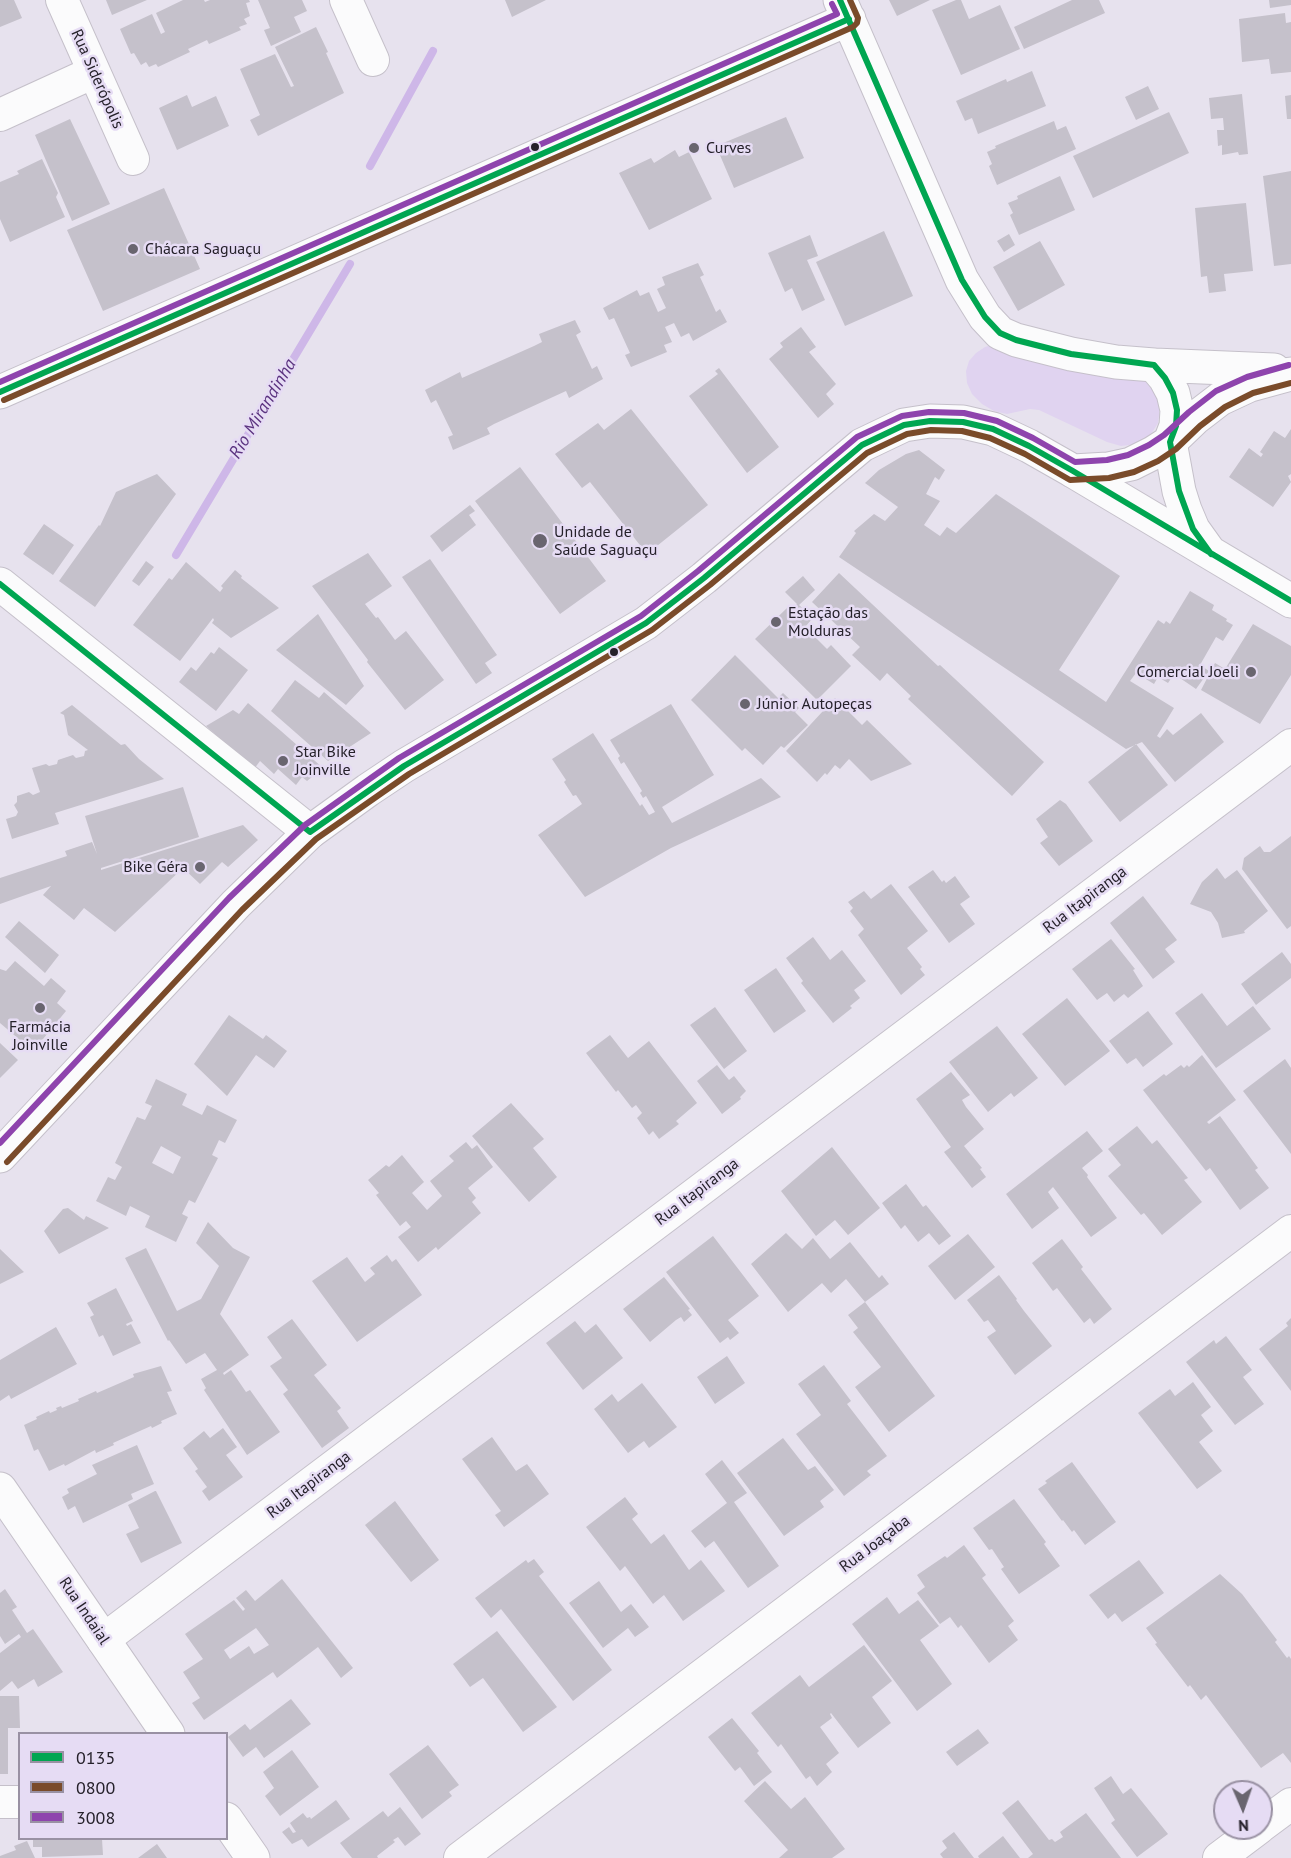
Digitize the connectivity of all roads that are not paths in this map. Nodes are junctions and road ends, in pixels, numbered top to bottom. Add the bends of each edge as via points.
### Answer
1 (62, 0) edge
2 (346, 0) edge
3 (844, 9) edge
4 (373, 60) dead end
5 (94, 72) junction
6 (0, 115) edge
7 (133, 159) dead end
8 (1154, 365) junction
9 (1291, 372) edge
10 (0, 392) edge
11 (1170, 442) junction
12 (1073, 471) junction
13 (1211, 554) junction
14 (0, 584) edge
15 (1291, 601) edge
16 (1291, 745) edge
17 (310, 832) junction
18 (0, 1156) edge
19 (1291, 1231) edge
20 (0, 1489) edge
21 (103, 1640) junction
22 (167, 1732) edge
23 (0, 1802) edge
24 (18, 1802) edge
25 (1291, 1804) edge
26 (1273, 1817) edge
27 (228, 1822) edge
28 (1243, 1840) edge
29 (253, 1858) edge
30 (460, 1858) edge
31 (1219, 1858) edge

1 - 5 street, Rua Siderópolis
2 - 4 street
3 - 8 main road via 962,280 985,317 1000,333 1016,340 1071,354
3 - 10 main road
5 - 6 street
5 - 7 street, Rua Siderópolis
8 - 9 main road
8 - 11 main road via 1166,378 1177,410
9 - 11 main road via 1220,399
11 - 12 main road via 1131,464
11 - 13 main road via 1185,510
12 - 13 main road
12 - 17 main road via 993,429 963,422 930,421 885,432 834,466 646,623 404,766
13 - 15 main road
14 - 17 main road
16 - 21 street, Rua Itapiranga
17 - 18 main road
19 - 30 street, Rua Joaçaba
20 - 21 main road, Rua Indaial
21 - 22 main road, Rua Indaial
23 - 24 street
25 - 26 street
27 - 29 main road
28 - 31 street

